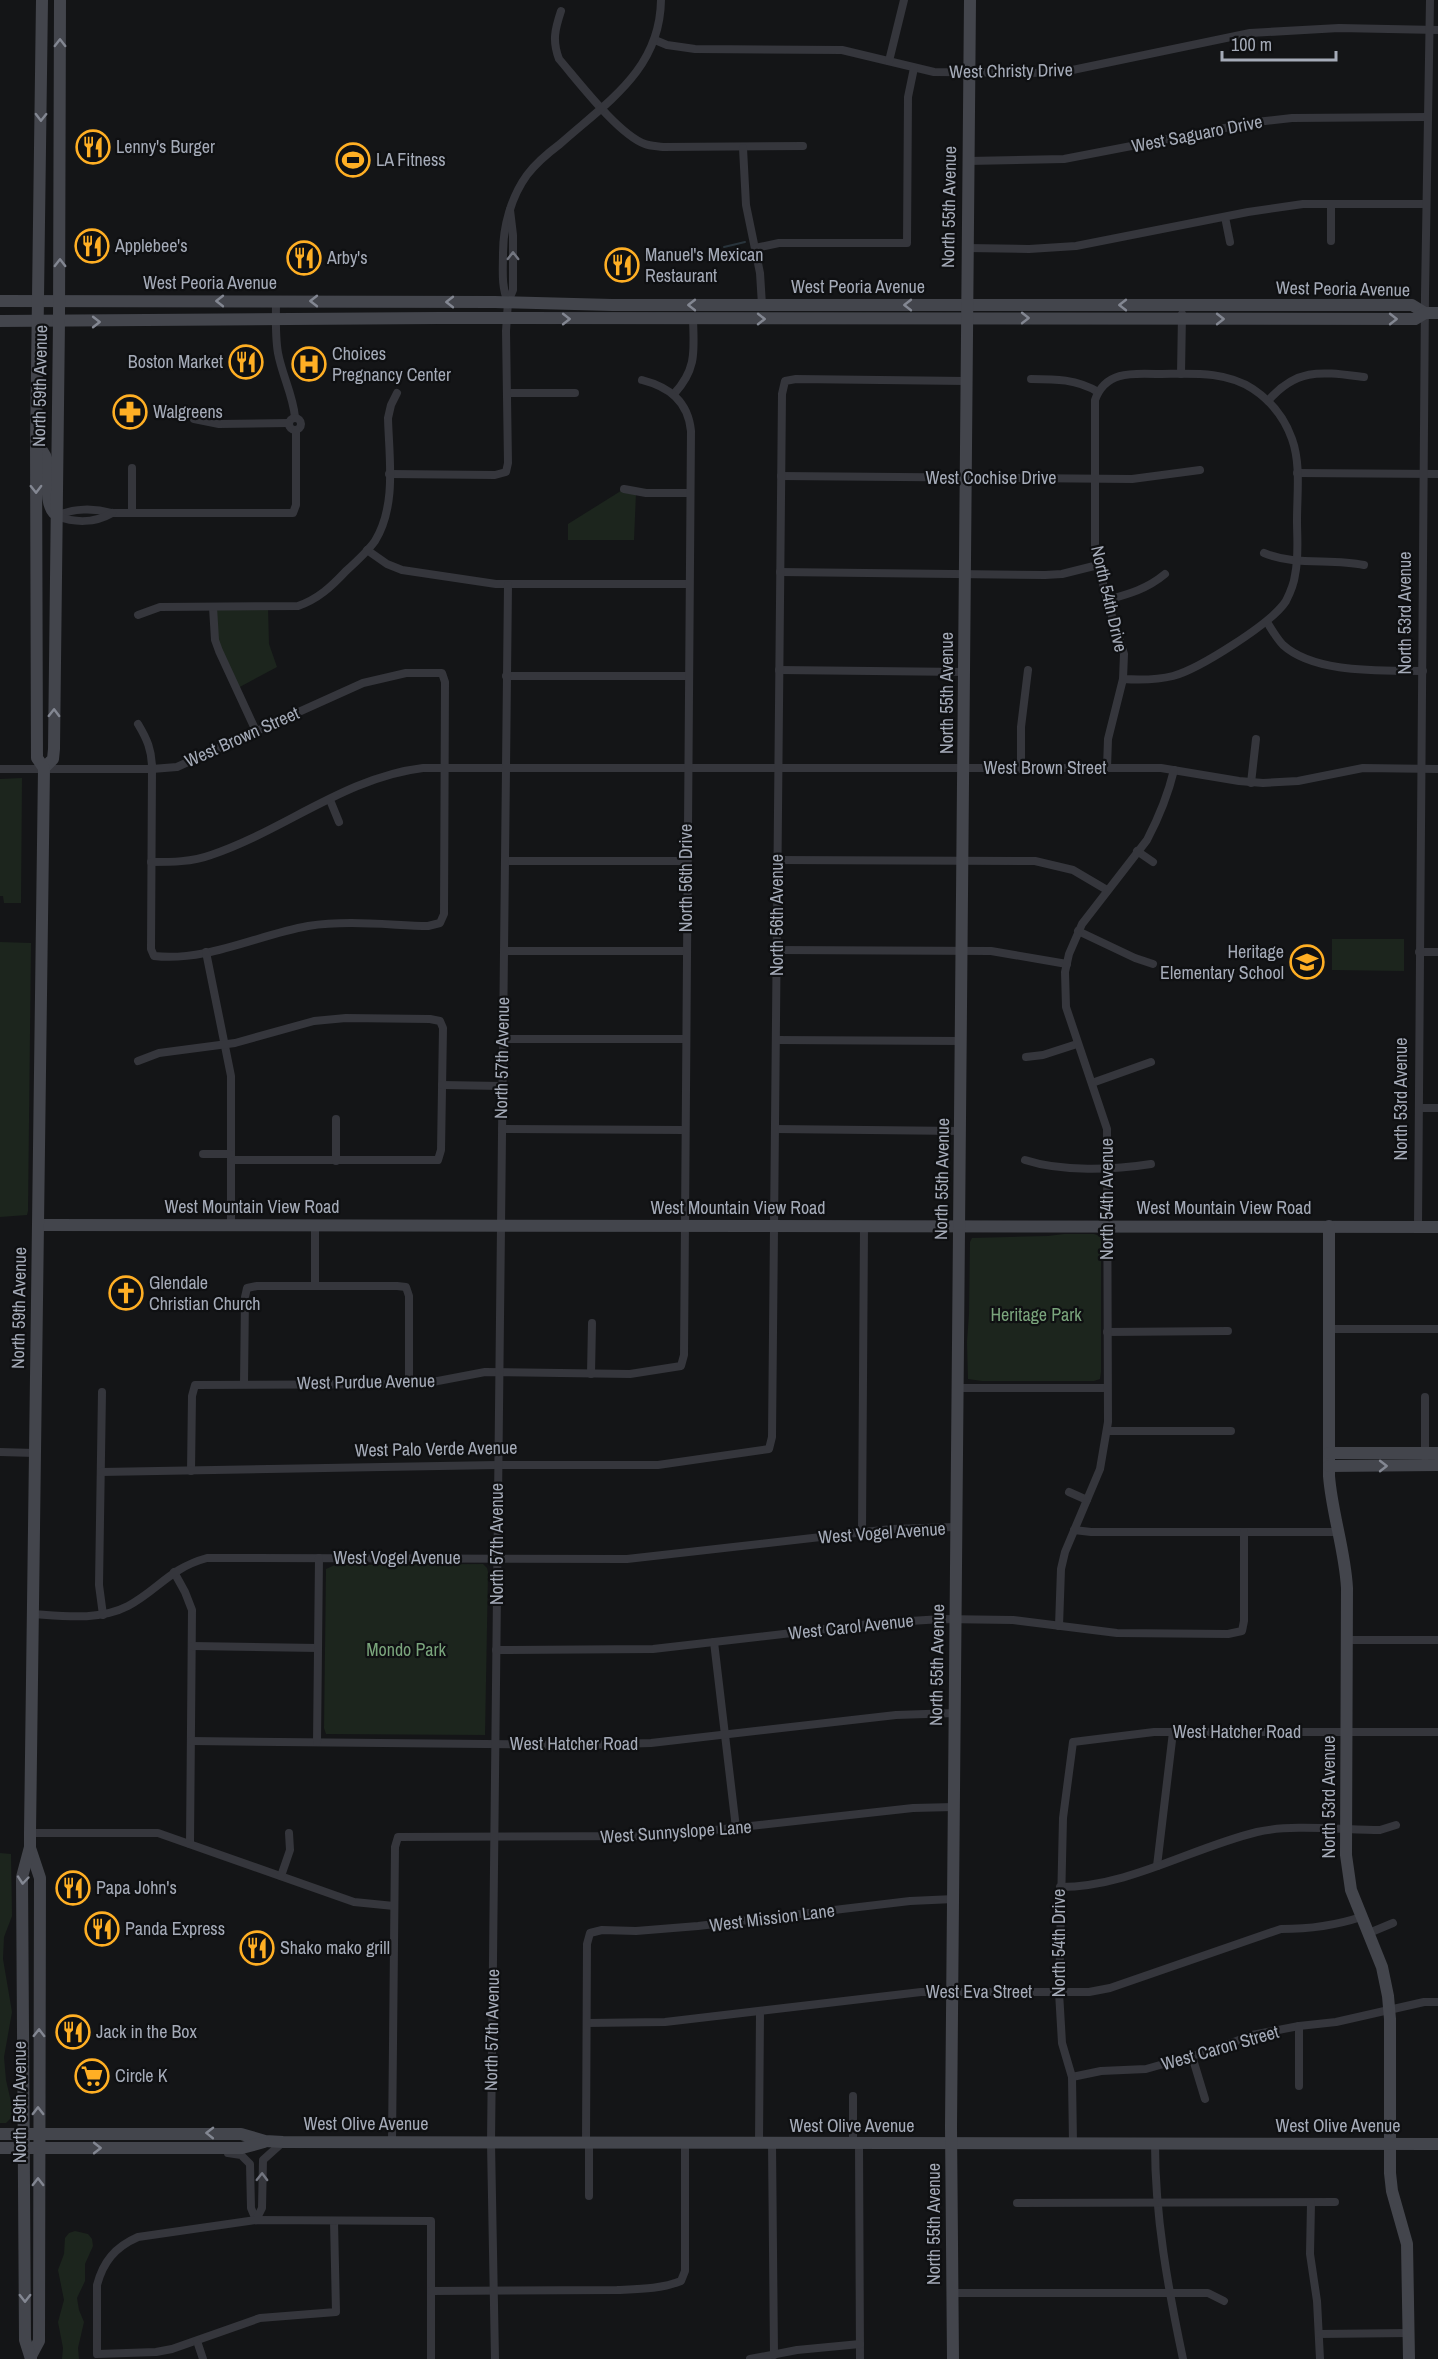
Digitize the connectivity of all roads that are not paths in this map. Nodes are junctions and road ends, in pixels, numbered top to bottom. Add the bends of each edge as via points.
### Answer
1 (42, 0) edge
2 (60, 0) edge
3 (661, 0) edge
4 (904, 0) edge
5 (970, 0) edge
6 (1430, 0) edge
7 (561, 11) dead end
8 (1434, 29) edge
9 (655, 40) junction
10 (889, 61) junction
11 (914, 68) junction
12 (969, 73) junction
13 (602, 106) junction
14 (1428, 117) junction
15 (803, 146) dead end
16 (743, 148) junction
17 (968, 161) junction
18 (1331, 204) junction
19 (1426, 204) junction
20 (1225, 217) junction
21 (1128, 237) junction
22 (1331, 241) dead end
23 (1230, 242) dead end
24 (1130, 247) dead end
25 (755, 248) junction
26 (967, 248) junction
27 (59, 300) junction
28 (0, 301) edge
29 (38, 301) junction
30 (276, 301) junction
31 (508, 302) junction
32 (762, 305) junction
33 (1182, 305) junction
34 (967, 312) junction
35 (1425, 313) junction
36 (1438, 313) edge
37 (507, 319) junction
38 (693, 319) junction
39 (1182, 319) junction
40 (276, 320) junction
41 (0, 321) edge
42 (37, 321) junction
43 (59, 321) junction
44 (1181, 374) junction
45 (1364, 377) dead end
46 (1031, 379) dead end
47 (642, 380) dead end
48 (966, 381) junction
49 (1098, 392) junction
50 (397, 393) dead end
51 (508, 393) junction
52 (575, 393) dead end
53 (674, 394) junction
54 (1268, 401) junction
55 (194, 419) dead end
56 (292, 420) junction
57 (36, 446) junction
58 (132, 468) dead end
59 (1200, 470) dead end
60 (1298, 473) junction
61 (389, 474) junction
62 (1424, 474) junction
63 (1438, 474) edge
64 (781, 476) junction
65 (966, 478) junction
66 (1095, 479) junction
67 (624, 489) dead end
68 (690, 493) junction
69 (132, 513) junction
70 (57, 516) junction
71 (367, 550) junction
72 (1264, 553) dead end
73 (1297, 560) junction
74 (1098, 565) junction
75 (1364, 565) dead end
76 (780, 572) junction
77 (965, 574) junction
78 (1165, 574) dead end
79 (689, 584) junction
80 (508, 585) junction
81 (1107, 600) junction
82 (213, 607) junction
83 (138, 615) dead end
84 (1267, 622) junction
85 (779, 670) junction
86 (1028, 670) dead end
87 (1423, 671) junction
88 (965, 672) junction
89 (506, 676) junction
90 (689, 676) junction
91 (1123, 679) junction
92 (138, 724) dead end
93 (256, 731) junction
94 (1256, 739) dead end
95 (444, 767) junction
96 (44, 768) junction
97 (505, 768) junction
98 (687, 768) junction
99 (778, 768) junction
100 (1107, 768) junction
101 (0, 769) edge
102 (152, 769) junction
103 (964, 769) junction
104 (1021, 769) junction
105 (1422, 769) junction
106 (1438, 769) edge
107 (1173, 770) junction
108 (1251, 783) junction
109 (330, 800) junction
110 (339, 822) dead end
111 (1137, 851) junction
112 (777, 860) junction
113 (505, 861) junction
114 (687, 861) junction
115 (963, 861) junction
116 (151, 862) junction
117 (1153, 862) dead end
118 (1107, 890) junction
119 (1078, 931) junction
120 (777, 950) junction
121 (504, 951) junction
122 (686, 951) junction
123 (963, 951) junction
124 (206, 952) junction
125 (1419, 952) junction
126 (1438, 952) edge
127 (1066, 964) junction
128 (1153, 964) dead end
129 (685, 1039) junction
130 (503, 1040) junction
131 (776, 1040) junction
132 (962, 1041) junction
133 (1077, 1044) junction
134 (225, 1045) junction
135 (1026, 1057) dead end
136 (138, 1061) dead end
137 (1151, 1062) dead end
138 (1092, 1083) junction
139 (442, 1085) junction
140 (502, 1086) junction
141 (1419, 1108) junction
142 (1438, 1108) edge
143 (336, 1119) dead end
144 (502, 1129) junction
145 (775, 1129) junction
146 (684, 1130) junction
147 (960, 1131) junction
148 (203, 1154) dead end
149 (231, 1157) junction
150 (1025, 1160) dead end
151 (336, 1161) junction
152 (1151, 1164) dead end
153 (1107, 1167) junction
154 (231, 1224) junction
155 (38, 1225) junction
156 (315, 1225) junction
157 (500, 1226) junction
158 (684, 1226) junction
159 (774, 1226) junction
160 (959, 1226) junction
161 (1107, 1226) junction
162 (1329, 1226) junction
163 (864, 1227) junction
164 (1418, 1227) junction
165 (1438, 1227) edge
166 (315, 1286) junction
167 (592, 1323) dead end
168 (1329, 1329) junction
169 (1438, 1329) edge
170 (1228, 1331) dead end
171 (1107, 1332) junction
172 (681, 1366) joint
173 (498, 1372) junction
174 (591, 1374) junction
175 (244, 1383) junction
176 (409, 1384) junction
177 (958, 1388) junction
178 (1107, 1388) junction
179 (102, 1392) dead end
180 (1425, 1397) dead end
181 (1107, 1431) junction
182 (1231, 1431) dead end
183 (769, 1449) joint
184 (0, 1452) edge
185 (35, 1453) junction
186 (1329, 1459) junction
187 (1432, 1459) edge
188 (497, 1465) junction
189 (192, 1471) junction
190 (101, 1472) junction
191 (1069, 1492) dead end
192 (1087, 1500) junction
193 (956, 1527) junction
194 (1074, 1530) junction
195 (1244, 1532) junction
196 (1338, 1532) junction
197 (862, 1533) junction
198 (497, 1557) junction
199 (319, 1558) junction
200 (174, 1572) junction
201 (32, 1614) junction
202 (103, 1615) junction
203 (956, 1619) junction
204 (1059, 1626) junction
205 (1347, 1640) junction
206 (1438, 1640) edge
207 (714, 1642) junction
208 (192, 1646) junction
209 (318, 1648) junction
210 (496, 1650) junction
211 (955, 1713) junction
212 (1347, 1731) junction
213 (1173, 1732) junction
214 (1438, 1732) edge
215 (725, 1735) junction
216 (191, 1740) junction
217 (317, 1742) junction
218 (1073, 1742) joint
219 (495, 1744) junction
220 (954, 1807) junction
221 (1396, 1825) dead end
222 (736, 1828) junction
223 (1346, 1830) junction
224 (30, 1833) junction
225 (289, 1833) dead end
226 (494, 1837) junction
227 (190, 1844) junction
228 (30, 1847) junction
229 (1157, 1866) junction
230 (281, 1876) junction
231 (1060, 1887) junction
232 (954, 1899) junction
233 (394, 1906) junction
234 (23, 1914) junction
235 (1361, 1917) junction
236 (1393, 1923) dead end
237 (1369, 1933) junction
238 (39, 1976) junction
239 (952, 1991) junction
240 (1059, 1992) junction
241 (1438, 2002) edge
242 (1389, 2008) junction
243 (760, 2012) junction
244 (587, 2023) junction
245 (1299, 2026) junction
246 (1192, 2056) junction
247 (1072, 2077) junction
248 (1299, 2086) dead end
249 (853, 2096) dead end
250 (1205, 2099) dead end
251 (0, 2134) edge
252 (24, 2134) junction
253 (38, 2134) junction
254 (266, 2141) junction
255 (283, 2142) junction
256 (392, 2142) junction
257 (491, 2143) junction
258 (588, 2143) junction
259 (685, 2143) junction
260 (766, 2143) junction
261 (856, 2144) junction
262 (951, 2144) junction
263 (1073, 2144) junction
264 (1155, 2144) junction
265 (1390, 2144) junction
266 (1438, 2144) edge
267 (0, 2148) edge
268 (24, 2148) junction
269 (38, 2148) junction
270 (179, 2148) junction
271 (589, 2196) dead end
272 (1335, 2202) dead end
273 (1017, 2203) dead end
274 (1156, 2203) junction
275 (1311, 2203) junction
276 (256, 2220) junction
277 (334, 2221) junction
278 (431, 2291) junction
279 (494, 2291) junction
280 (953, 2293) junction
281 (1169, 2293) junction
282 (1224, 2301) dead end
283 (1409, 2333) junction
284 (1319, 2334) junction
285 (197, 2341) junction
286 (860, 2344) junction
287 (774, 2355) junction
288 (31, 2358) edge
289 (203, 2359) edge
290 (431, 2359) edge
291 (495, 2359) edge
292 (750, 2359) edge
293 (860, 2359) edge
294 (953, 2359) edge
295 (1183, 2359) edge
296 (1320, 2359) edge
297 (1409, 2359) edge

1 -> 29 main road, North 59th Avenue
27 -> 2 main road, North 59th Avenue
3 - 9 street
4 - 10 street
5 - 12 main road, North 55th Avenue
6 - 8 street, North 53rd Avenue
7 - 13 street via 554,34 559,59
8 - 12 street, West Christy Drive via 1317,28 1250,33 1058,73
8 - 14 street, North 53rd Avenue
9 - 10 street, West Christy Drive via 695,49 842,50
9 - 13 street via 634,77
10 - 11 street, West Christy Drive
11 - 12 street, West Christy Drive
11 - 25 street via 908,97 907,243 779,243
12 - 17 main road, North 55th Avenue
13 - 16 street via 644,144
13 - 31 street via 533,168 519,187 510,210 513,290
14 - 17 street, West Saguaro Drive via 1283,118 1064,159
14 - 19 street, North 53rd Avenue
15 - 16 street
16 - 25 street via 746,205
17 - 26 main road, North 55th Avenue
18 - 19 street
18 - 20 street via 1280,207
18 - 22 street
19 - 35 street, North 53rd Avenue
20 - 21 street
20 - 23 street
21 - 24 street
21 - 26 street via 1054,248
25 - 32 street
26 - 34 main road, North 55th Avenue
27 - 29 main road, West Peoria Avenue
30 -> 27 main road, West Peoria Avenue
27 - 43 main road, North 59th Avenue
28 - 29 main road, West Peoria Avenue
29 - 42 main road, North 59th Avenue
31 -> 30 main road, West Peoria Avenue
30 - 40 street
32 -> 31 main road, West Peoria Avenue
31 - 37 street
34 -> 32 main road, West Peoria Avenue
33 -> 34 main road, West Peoria Avenue
33 - 35 main road, West Peoria Avenue via 1412,305
33 - 39 street
38 -> 34 main road, West Peoria Avenue
34 -> 39 main road, West Peoria Avenue
34 - 48 main road, North 55th Avenue
35 - 36 main road, West Peoria Avenue
39 -> 35 main road, West Peoria Avenue via 1415,319
35 - 62 street, North 53rd Avenue
37 -> 38 main road, West Peoria Avenue
37 - 40 main road, West Peoria Avenue
37 - 51 street
38 - 53 street via 693,365
39 - 44 street
43 -> 40 main road, West Peoria Avenue
40 - 56 street via 278,353 290,391
41 - 42 main road, West Peoria Avenue
42 - 43 main road, West Peoria Avenue
42 - 57 main road, North 59th Avenue
43 - 70 main road, North 59th Avenue
44 - 49 street via 1127,374 1107,382
44 - 54 street via 1218,375 1251,388
45 - 54 street via 1313,373 1288,382
46 - 49 street via 1080,382
47 - 53 street
48 - 64 street, North 56th Avenue via 785,381
48 - 65 main road, North 55th Avenue
49 - 66 street, North 54th Drive via 1094,417
50 - 61 street via 388,418
51 - 52 street
51 - 61 street via 506,472
53 - 68 street, North 56th Drive via 690,424
54 - 60 street via 1293,441
55 - 56 street via 219,424
56 - 69 street via 291,428 296,430 293,513
57 - 70 main road via 45,457 49,502
57 -> 96 main road, North 59th Avenue via 37,758
58 - 69 street
59 - 66 street, West Cochise Drive via 1132,479
60 - 62 street
60 - 73 street
61 - 71 street via 387,512 380,532
62 - 63 street
62 - 87 street, North 53rd Avenue
64 - 65 street, West Cochise Drive
64 - 76 street, North 56th Avenue
65 - 66 street, West Cochise Drive
65 - 77 main road, North 55th Avenue
66 - 74 street, North 54th Drive
67 - 68 street
68 - 79 street, North 56th Drive
69 - 70 street via 112,513 94,520
96 -> 70 main road, North 59th Avenue via 54,759
71 - 80 street via 402,570
71 - 82 street via 327,590 309,602 286,607
72 - 73 street
73 - 75 street
73 - 84 street via 1293,586
74 - 77 street via 1062,574
74 - 81 street, North 54th Drive
76 - 77 street
76 - 85 street, North 56th Avenue
77 - 88 main road, North 55th Avenue
78 - 81 street via 1153,585
79 - 80 street
79 - 90 street, North 56th Drive
80 - 89 street, North 57th Avenue
81 - 91 street, North 54th Drive via 1124,654
82 - 83 street via 160,607
82 - 93 street via 219,651
84 - 87 street via 1282,644 1308,659 1363,670
84 - 91 street via 1176,675
85 - 88 street
85 - 99 street, North 56th Avenue
86 - 104 street
87 - 105 street, North 53rd Avenue
88 - 103 main road, North 55th Avenue
89 - 90 street
89 - 97 street, North 57th Avenue
90 - 98 street, North 56th Drive
91 - 100 street, North 54th Drive via 1108,739
92 - 102 street via 150,744
93 - 95 street, West Brown Street via 363,683 406,673 442,673
93 - 102 street, West Brown Street via 190,762
94 - 108 street
95 - 97 street, West Brown Street
95 - 109 street, West Brown Street via 388,775
95 - 124 street via 444,914 440,923 322,924
96 - 101 street, West Brown Street
96 - 102 street, West Brown Street
96 - 155 main road, North 59th Avenue
97 - 98 street, West Brown Street
97 - 113 street, North 57th Avenue
98 - 99 street, West Brown Street
98 - 114 street, North 56th Drive
99 - 103 street, West Brown Street
99 - 112 street, North 56th Avenue
100 - 104 street, West Brown Street
100 - 107 street, West Brown Street
102 - 116 street
103 - 104 street, West Brown Street
103 - 115 main road, North 55th Avenue
105 - 106 street, West Brown Street
105 - 108 street, West Brown Street via 1363,768 1298,781
105 - 125 street, North 53rd Avenue
107 - 108 street, West Brown Street
107 - 111 street, North 54th Avenue via 1163,807 1147,840
109 - 110 street
109 - 116 street, West Brown Street via 210,856
111 - 117 street
111 - 118 street, North 54th Avenue
112 - 115 street
112 - 120 street, North 56th Avenue
113 - 114 street
113 - 121 street, North 57th Avenue
114 - 122 street, North 56th Drive
115 - 118 street via 1054,864
115 - 123 main road, North 55th Avenue
116 - 124 street via 154,956
118 - 119 street, North 54th Avenue
119 - 127 street, North 54th Avenue
119 - 128 street
120 - 123 street
120 - 131 street, North 56th Avenue
121 - 122 street
121 - 130 street, North 57th Avenue
122 - 129 street, North 56th Drive
123 - 127 street via 1000,952
123 - 132 main road, North 55th Avenue
124 - 134 street
125 - 126 street
125 - 141 street, North 53rd Avenue
127 - 133 street, North 54th Avenue via 1066,1007
129 - 130 street
129 - 146 street, North 56th Drive
130 - 140 street, North 57th Avenue
131 - 132 street
131 - 145 street, North 56th Avenue
132 - 147 main road, North 55th Avenue
133 - 135 street
133 - 138 street, North 54th Avenue
134 - 136 street via 159,1053
134 - 139 street via 314,1021 430,1019 440,1021 442,1028
134 - 149 street via 231,1076
137 - 138 street
138 - 153 street, North 54th Avenue via 1107,1129
139 - 140 street
139 - 151 street via 438,1160
140 - 144 street, North 57th Avenue
141 - 142 street
141 - 164 street, North 53rd Avenue
143 - 151 street
144 - 146 street
144 - 157 street, North 57th Avenue
145 - 147 street
145 - 159 street, North 56th Avenue
146 - 158 street, North 56th Drive
147 - 160 main road, North 55th Avenue
148 - 149 street
149 - 151 street
149 - 154 street
150 - 153 street via 1059,1168
152 - 153 street
153 - 161 street, North 54th Avenue
154 - 155 main road, West Mountain View Road
154 - 156 main road, West Mountain View Road
155 - 185 main road, North 59th Avenue
156 - 157 main road, West Mountain View Road
156 - 166 street
157 - 158 main road, West Mountain View Road
157 - 173 street, North 57th Avenue
158 - 159 main road, West Mountain View Road
158 - 172 street, North 56th Drive
159 - 163 main road, West Mountain View Road
159 - 183 street, North 56th Avenue
160 - 161 main road, West Mountain View Road
160 - 163 main road, West Mountain View Road
160 - 177 main road, North 55th Avenue
161 - 162 main road, West Mountain View Road
161 - 171 street, North 54th Avenue
162 - 164 main road, West Mountain View Road
162 - 168 main road, North 53rd Avenue
163 - 197 street
164 - 165 main road, West Mountain View Road
166 - 175 street via 247,1288
166 - 176 street via 406,1287 410,1296
167 - 174 street
168 - 169 street
168 - 186 main road, North 53rd Avenue
170 - 171 street
171 - 178 street, North 54th Avenue
172 - 174 street, West Purdue Avenue via 630,1374
173 - 174 street, West Purdue Avenue
173 - 176 street, West Purdue Avenue
173 - 188 street, North 57th Avenue
175 - 176 street, West Purdue Avenue
175 - 189 street, West Purdue Avenue via 195,1385
177 - 178 street
177 - 193 main road, North 55th Avenue
178 - 181 street, North 54th Avenue
179 - 190 street
180 - 187 street
181 - 182 street
181 - 192 street, North 54th Avenue via 1100,1469
183 - 188 street, West Palo Verde Avenue via 658,1465
184 - 185 street
185 - 201 main road, North 59th Avenue
186 - 187 main road
186 - 196 main road, North 53rd Avenue via 1330,1496
188 - 189 street, West Palo Verde Avenue
188 - 198 street, North 57th Avenue
189 - 190 street, West Palo Verde Avenue
190 - 202 street via 99,1585
191 - 192 street
192 - 194 street, North 54th Avenue
193 - 197 street, West Vogel Avenue
193 - 203 main road, North 55th Avenue
194 - 195 street
194 - 204 street, North 54th Avenue via 1061,1569
195 - 196 street
195 - 204 street, West Carol Avenue via 1242,1631 1117,1633
196 - 205 main road, North 53rd Avenue via 1346,1568
197 - 198 street, West Vogel Avenue via 627,1559
198 - 199 street, West Vogel Avenue
198 - 210 street, North 57th Avenue
199 - 200 street, West Vogel Avenue via 207,1558
199 - 209 street
200 - 202 street, West Vogel Avenue via 130,1605
200 - 208 street via 190,1601
201 - 202 street, West Vogel Avenue
201 - 224 main road, North 59th Avenue
203 - 204 street, West Carol Avenue
203 - 207 street, West Carol Avenue via 910,1620
203 - 211 main road, North 55th Avenue
205 - 206 street
205 - 212 main road, North 53rd Avenue
207 - 210 street, West Carol Avenue via 632,1650
207 - 215 street
208 - 209 street
208 - 216 street
209 - 217 street
210 - 219 street, North 57th Avenue
211 - 215 street, West Hatcher Road via 896,1715
211 - 220 main road, North 55th Avenue
212 - 213 street, West Hatcher Road
212 - 214 street, West Hatcher Road
212 - 223 main road, North 53rd Avenue
213 - 218 street, West Hatcher Road
213 - 229 street
215 - 219 street, West Hatcher Road via 651,1743
215 - 222 street
216 - 217 street, West Hatcher Road
216 - 227 street
217 - 219 street, West Hatcher Road
218 - 231 street, North 54th Drive via 1062,1818
219 - 226 street, North 57th Avenue
220 - 222 street, West Sunnyslope Lane via 912,1808
220 - 232 main road, North 55th Avenue
221 - 223 street via 1380,1830
222 - 226 street, West Sunnyslope Lane via 630,1838
223 - 229 street via 1270,1829
223 - 235 main road, North 53rd Avenue via 1351,1890
224 - 227 street via 150,1831
224 - 228 main road, North 59th Avenue
225 - 230 street via 290,1850
226 - 233 street, West Sunnyslope Lane via 398,1837
226 - 257 street, North 57th Avenue
227 - 230 street
228 -> 234 main road, North 59th Avenue via 22,1877
228 - 238 main road, North 59th Avenue via 40,1878
229 - 231 street via 1091,1886
230 - 233 street via 354,1902
231 - 240 street, North 54th Drive
232 - 239 main road, North 55th Avenue
232 - 244 street, West Mission Lane via 698,1926 590,1933
233 - 256 street
234 - 238 main road via 31,1929 32,1973
234 - 252 main road, North 59th Avenue
235 - 237 main road, North 53rd Avenue
235 - 240 street, West Eva Street via 1333,1926 1281,1929 1110,1988
236 - 237 street
237 - 242 main road, North 53rd Avenue via 1383,1967
253 -> 238 main road, North 59th Avenue
239 - 240 street, West Eva Street
239 - 243 street, West Eva Street
239 - 262 main road, North 55th Avenue
240 - 247 street, North 54th Drive via 1062,2043
241 - 242 street, West Caron Street
242 - 245 street, West Caron Street via 1336,2022
242 - 265 main road, North 53rd Avenue
243 - 244 street, West Eva Street via 665,2022
243 - 260 street
244 - 258 street
245 - 246 street, West Caron Street via 1252,2035
245 - 248 street
246 - 247 street, West Caron Street via 1146,2069
246 - 250 street
247 - 263 street, North 54th Drive
249 - 261 street
251 - 252 main road, West Olive Avenue
252 - 253 main road, West Olive Avenue
252 - 268 main road, North 59th Avenue
254 -> 253 main road, West Olive Avenue via 241,2134
253 - 269 main road, North 59th Avenue
254 - 255 main road, West Olive Avenue
254 - 270 main road, West Olive Avenue via 242,2148
255 - 256 main road, West Olive Avenue
276 -> 255 street via 262,2208 263,2160
256 - 257 main road, West Olive Avenue
257 - 258 main road, West Olive Avenue
257 - 279 street, North 57th Avenue
258 - 259 main road, West Olive Avenue
258 - 271 street
259 - 260 main road, West Olive Avenue
259 - 279 street via 685,2271 681,2281 647,2289
260 - 261 main road, West Olive Avenue
260 - 287 street
261 - 262 main road, West Olive Avenue
261 - 286 street
262 - 263 main road, West Olive Avenue
262 - 280 main road, North 55th Avenue
263 - 264 main road, West Olive Avenue
264 - 265 main road, West Olive Avenue
264 - 274 street
265 - 266 main road, West Olive Avenue
265 - 283 main road, North 53rd Avenue via 1392,2191 1407,2244
267 - 268 main road, West Olive Avenue
268 - 269 main road, West Olive Avenue
268 -> 288 main road, North 59th Avenue via 25,2340
269 -> 270 main road, West Olive Avenue
288 -> 269 main road, North 59th Avenue via 39,2341
270 - 276 street via 245,2158 250,2164 251,2208
272 - 275 street
273 - 274 street
274 - 275 street
274 - 281 street
275 - 284 street via 1310,2254
276 - 277 street
276 - 285 street via 154,2234 126,2242 108,2259 100,2275 97,2354 156,2352
277 - 278 street via 431,2221
277 - 285 street via 336,2312 260,2318
278 - 279 street
278 - 290 street
279 - 291 street, North 57th Avenue
280 - 281 street
280 - 294 main road, North 55th Avenue
281 - 282 street via 1208,2293
281 - 295 street
283 - 284 street
283 - 297 main road, North 53rd Avenue
284 - 296 street
285 - 289 street
286 - 287 street
286 - 293 street
287 - 292 street

